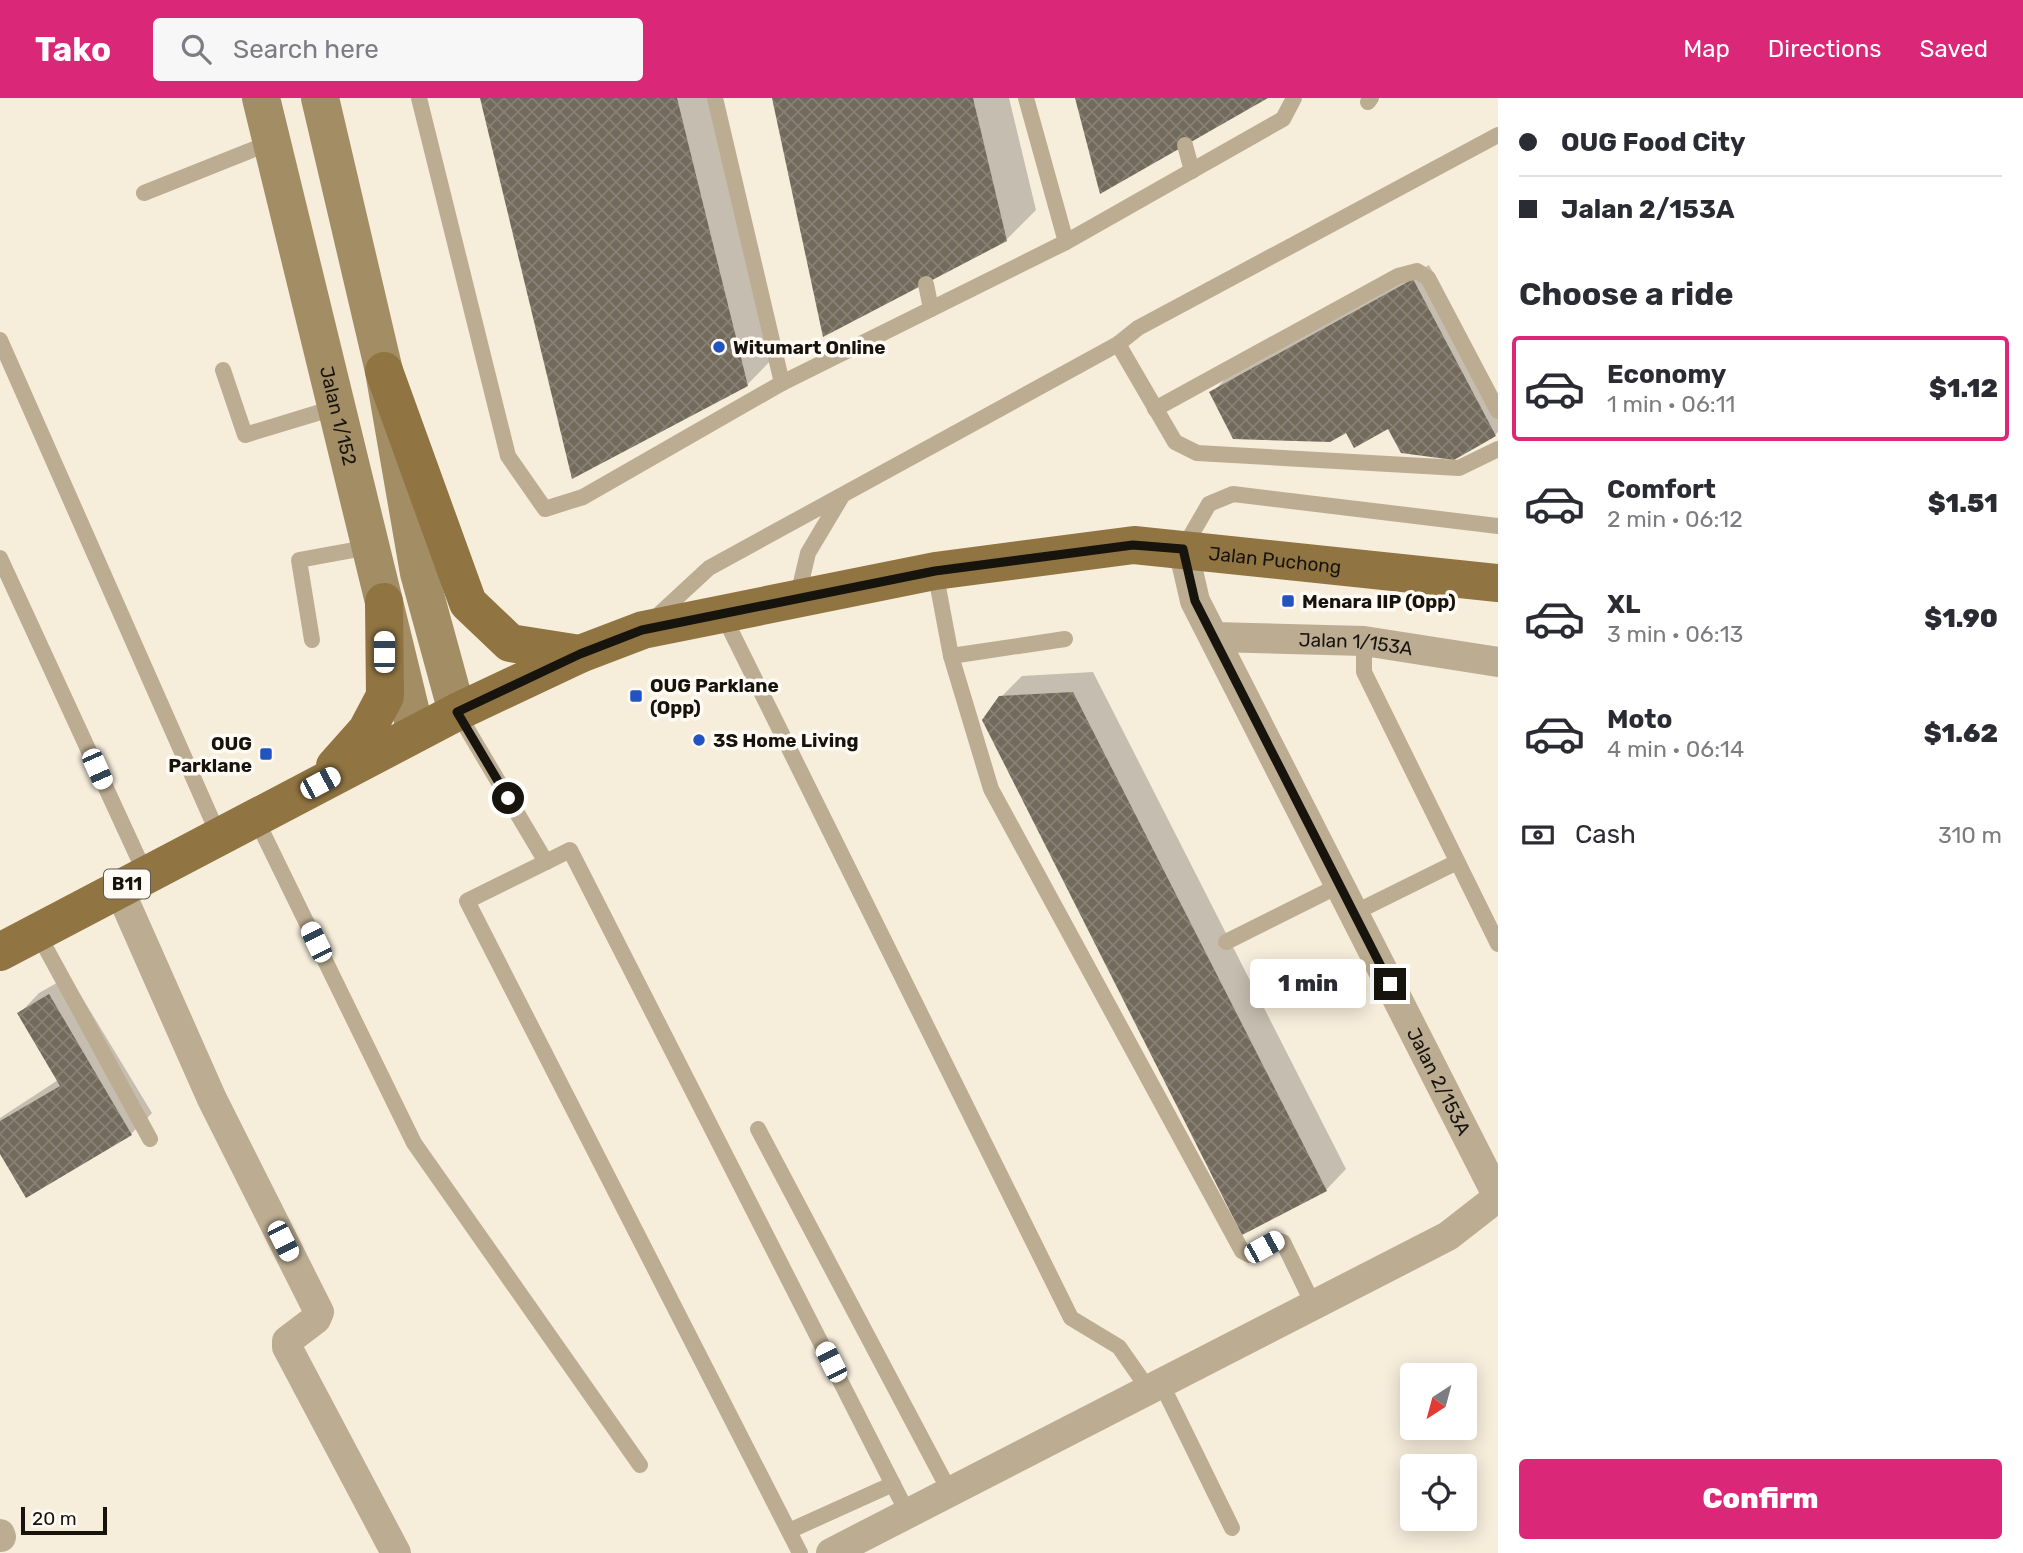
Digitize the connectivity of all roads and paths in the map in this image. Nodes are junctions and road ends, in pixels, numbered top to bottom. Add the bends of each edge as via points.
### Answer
1 (261, 98) edge
2 (320, 98) edge
3 (419, 98) edge
4 (715, 98) edge
5 (1026, 98) edge
6 (1294, 98) edge
7 (1498, 135) edge
8 (272, 142) junction
9 (1185, 145) dead end
10 (1192, 171) junction
11 (144, 193) dead end
12 (1066, 242) junction
13 (926, 284) dead end
14 (931, 309) junction
15 (0, 341) edge
16 (1118, 344) junction
17 (223, 370) dead end
18 (384, 372) junction
19 (782, 383) junction
20 (337, 407) junction
21 (1155, 409) junction
22 (1498, 411) edge
23 (1498, 449) edge
24 (843, 494) junction
25 (1498, 526) edge
26 (370, 547) junction
27 (1183, 549) junction
28 (0, 558) edge
29 (935, 571) junction
30 (1498, 583) edge
31 (796, 600) junction
32 (384, 602) junction
33 (723, 615) junction
34 (642, 630) junction
35 (1213, 637) junction
36 (1065, 639) dead end
37 (312, 640) dead end
38 (1364, 641) junction
39 (580, 654) junction
40 (951, 656) junction
41 (1498, 662) edge
42 (457, 712) junction
43 (416, 733) junction
44 (320, 783) junction
45 (255, 817) junction
46 (219, 836) junction
47 (546, 862) junction
48 (1457, 862) junction
49 (133, 882) junction
50 (1340, 886) junction
51 (1354, 913) junction
52 (1226, 942) dead end
53 (10, 944) edge
54 (1498, 944) edge
55 (758, 1129) dead end
56 (150, 1139) dead end
57 (1498, 1197) edge
58 (1313, 1304) junction
59 (1155, 1386) junction
60 (640, 1465) dead end
61 (893, 1484) junction
62 (950, 1492) junction
63 (908, 1514) junction
64 (1232, 1528) dead end
65 (789, 1531) junction
66 (396, 1553) edge
67 (800, 1553) edge
68 (831, 1553) edge

1 - 8 street, Jalan 1/152
2 - 18 street
3 - 19 lane via 508,456 545,509 583,497
4 - 19 lane
5 - 12 lane
6 - 10 lane via 1283,119
7 - 16 lane via 1138,328
8 - 11 lane
8 - 20 street, Jalan 1/152
9 - 10 lane
10 - 12 lane
12 - 14 lane
13 - 14 lane
14 - 19 lane
15 - 46 lane
16 - 21 lane
16 - 24 lane
17 - 20 lane via 245,435
18 - 39 main road via 468,603 510,643
18 - 42 street via 419,573
20 - 26 street, Jalan 1/152
21 - 22 lane via 1398,276 1417,271 1428,278
21 - 23 lane via 1175,442 1197,453 1459,468
24 - 31 lane via 808,553
24 - 34 lane via 709,568
25 - 27 lane via 1233,494 1209,504
26 - 32 street, Jalan 1/152
26 - 37 lane via 299,560
27 - 29 main road, Jalan Puchong / B11 via 1133,545
27 - 30 main road, Jalan Puchong / B11
27 - 35 street, Jalan 2/153A via 1195,601
28 - 49 lane
29 - 31 main road, Jalan Puchong / B11
29 - 40 lane
31 - 33 main road, Jalan Puchong / B11
32 - 43 street, Jalan 1/152
32 - 44 main road via 385,695 367,730
33 - 34 main road, Jalan Puchong / B11
33 - 59 lane via 1071,1318 1119,1347
34 - 39 main road, Jalan Puchong / B11
35 - 38 street, Jalan 1/153A
35 - 50 street, Jalan 2/153A
36 - 40 lane
38 - 41 street, Jalan 1/153A
38 - 48 lane via 1364,672
39 - 42 main road, Jalan Puchong / B11
40 - 58 lane via 991,789 1242,1251 1250,1255 1277,1240 1283,1242
42 - 43 main road, Jalan Puchong / B11
42 - 47 lane
43 - 44 main road, Jalan Puchong / B11
44 - 45 main road, Jalan Puchong / B11
45 - 46 main road, Jalan Puchong / B11
45 - 60 lane via 414,1143
46 - 49 main road, Jalan Puchong / B11
47 - 61 lane via 570,850
47 - 65 lane via 467,901
48 - 51 lane
48 - 54 lane
49 - 53 main road, Jalan Puchong / B11
49 - 66 street via 212,1099 319,1312 287,1341 287,1347
50 - 51 street, Jalan 2/153A
50 - 52 lane
51 - 57 street, Jalan 2/153A
53 - 56 lane
55 - 62 lane
57 - 58 street via 1448,1236
58 - 59 street
59 - 62 street
59 - 64 lane
61 - 63 lane
61 - 65 lane
62 - 63 street
63 - 68 street
65 - 67 lane

